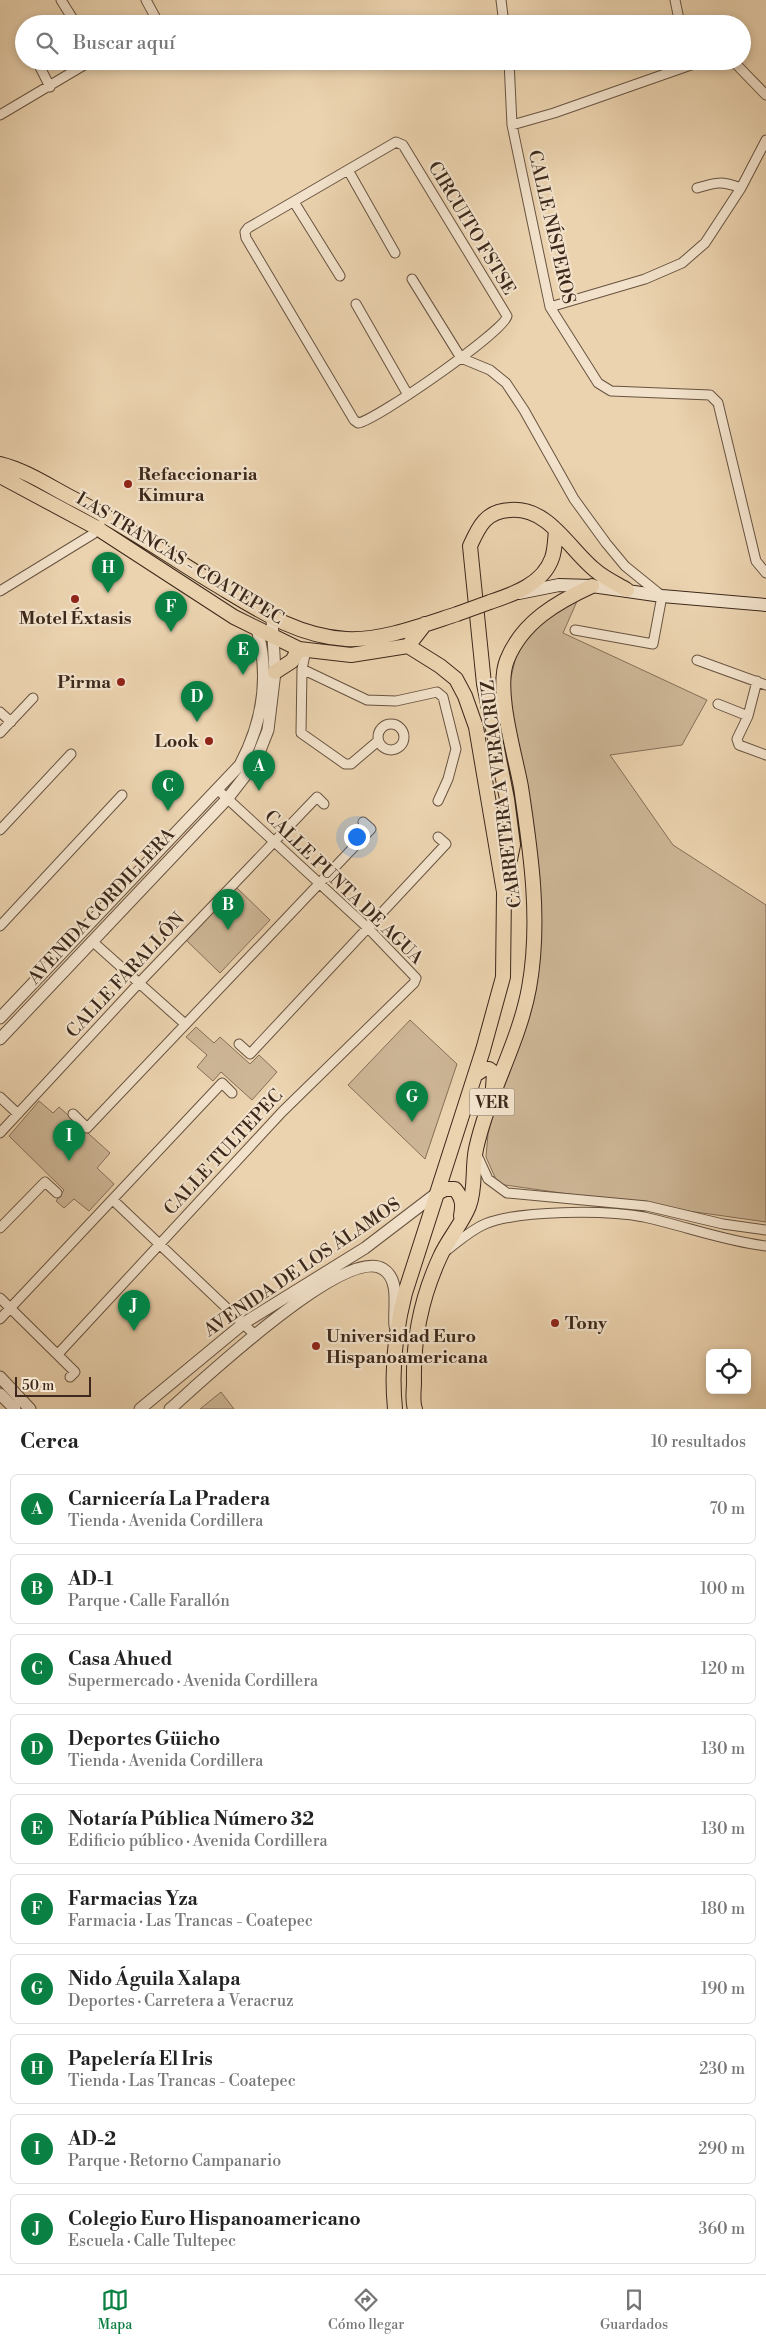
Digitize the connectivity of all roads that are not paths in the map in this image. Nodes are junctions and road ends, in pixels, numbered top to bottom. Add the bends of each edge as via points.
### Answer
1 (61, 0) edge
2 (146, 0) edge
3 (501, 0) edge
4 (675, 0) edge
5 (70, 15) edge
6 (154, 15) edge
7 (503, 15) edge
8 (678, 15) edge
9 (42, 70) edge
10 (77, 70) edge
11 (509, 70) edge
12 (672, 70) edge
13 (742, 70) edge
14 (50, 87) junction
15 (766, 95) edge
16 (0, 115) edge
17 (512, 125) junction
18 (766, 140) edge
19 (348, 170) junction
20 (697, 188) dead end
21 (741, 188) junction
22 (294, 202) junction
23 (395, 253) dead end
24 (340, 276) dead end
25 (412, 279) dead end
26 (356, 304) dead end
27 (550, 307) junction
28 (461, 358) junction
29 (408, 395) junction
30 (1, 472) edge
31 (109, 517) junction
32 (97, 528) junction
33 (556, 530) junction
34 (766, 572) edge
35 (592, 586) junction
36 (627, 590) junction
37 (0, 591) edge
38 (517, 593) junction
39 (662, 596) junction
40 (766, 604) edge
41 (272, 618) junction
42 (425, 624) junction
43 (256, 629) junction
44 (575, 630) dead end
45 (272, 637) junction
46 (348, 639) junction
47 (408, 646) junction
48 (302, 649) junction
49 (351, 655) junction
50 (697, 660) dead end
51 (302, 670) junction
52 (275, 672) junction
53 (757, 681) junction
54 (766, 684) edge
55 (33, 698) dead end
56 (718, 704) dead end
57 (0, 712) edge
58 (748, 716) junction
59 (11, 722) junction
60 (0, 733) edge
61 (378, 741) dead end
62 (71, 754) dead end
63 (766, 755) edge
64 (218, 790) junction
65 (122, 795) dead end
66 (228, 798) junction
67 (507, 800) junction
68 (438, 801) dead end
69 (324, 804) dead end
70 (363, 822) dead end
71 (0, 830) edge
72 (438, 837) dead end
73 (274, 841) junction
74 (530, 854) junction
75 (319, 883) junction
76 (504, 892) junction
77 (0, 926) edge
78 (369, 929) junction
79 (92, 941) junction
80 (416, 978) joint
81 (139, 983) junction
82 (0, 1018) edge
83 (185, 1024) junction
84 (0, 1039) edge
85 (239, 1044) dead end
86 (475, 1076) junction
87 (232, 1093) dead end
88 (0, 1097) edge
89 (488, 1111) junction
90 (18, 1114) junction
91 (73, 1114) dead end
92 (0, 1133) edge
93 (476, 1150) junction
94 (57, 1193) dead end
95 (437, 1193) junction
96 (113, 1200) junction
97 (459, 1227) junction
98 (0, 1228) edge
99 (766, 1230) edge
100 (160, 1243) junction
101 (766, 1246) edge
102 (441, 1255) junction
103 (0, 1298) edge
104 (11, 1308) junction
105 (266, 1309) junction
106 (0, 1319) edge
107 (274, 1320) junction
108 (244, 1323) junction
109 (254, 1334) junction
110 (396, 1334) junction
111 (58, 1354) junction
112 (0, 1377) edge
113 (70, 1377) dead end
114 (393, 1383) junction
115 (0, 1394) edge
116 (414, 1407) edge
117 (15, 1409) edge
118 (30, 1409) edge
119 (140, 1409) edge
120 (170, 1409) edge
121 (395, 1409) edge

1 - 5 street
2 - 6 street
3 - 7 street
4 - 8 street
9 - 14 street
10 - 14 street
11 - 17 street, CALLE NÍSPEROS
12 - 17 street
13 - 15 street
14 - 16 street
17 - 27 street, CALLE NÍSPEROS
18 - 21 street
19 - 22 street, CIRCUITO FSTSE
19 - 23 street
19 - 28 street, CIRCUITO FSTSE via 396,142 403,145 507,316 503,325
20 - 21 street via 724,182
21 - 27 street via 705,243 682,263 644,279
22 - 24 street
22 - 29 street, CIRCUITO FSTSE via 248,228 245,232 251,247 354,420 362,422
25 - 28 street
26 - 29 street
27 - 34 street, CALLE NÍSPEROS via 598,383 611,391 710,395 715,398 756,561
28 - 29 street, CIRCUITO FSTSE
28 - 39 street via 490,370 506,383 574,498 606,543 625,566
30 - 31 main road, LAS TRANCAS - COATEPEC
30 - 32 main road, LAS TRANCAS - COATEPEC
31 - 32 street
31 - 41 main road, LAS TRANCAS - COATEPEC
32 - 37 street
32 - 43 main road, LAS TRANCAS - COATEPEC
33 - 36 main road via 594,570
33 - 38 main road via 553,558 542,575
33 - 67 main road via 535,513 520,509 501,510 478,526 470,546 484,684
35 - 36 main road, LAS TRANCAS - COATEPEC
35 - 38 main road, LAS TRANCAS - COATEPEC via 559,585
35 - 74 main road, CARRETERA A VERACRUZ / VER via 540,615 516,640 506,662 502,681
36 - 39 main road, LAS TRANCAS - COATEPEC
38 - 42 main road, LAS TRANCAS - COATEPEC, bridge
39 - 40 main road, LAS TRANCAS - COATEPEC
39 - 44 street via 653,644
41 - 45 street, AVENIDA CORDILLERA
41 - 46 main road, LAS TRANCAS - COATEPEC via 322,636
42 - 46 main road, LAS TRANCAS - COATEPEC
42 - 47 main road
43 - 45 main road, LAS TRANCAS - COATEPEC
43 - 64 street, AVENIDA CORDILLERA via 265,665 258,723 240,765
45 - 48 main road, LAS TRANCAS - COATEPEC
45 - 52 street, AVENIDA CORDILLERA
46 - 49 main road via 352,643
47 - 49 main road, LAS TRANCAS - COATEPEC
47 - 76 main road, CARRETERA A VERACRUZ via 456,679 465,696 476,727
48 - 49 main road, LAS TRANCAS - COATEPEC
48 - 51 street
48 - 52 main road via 292,661
50 - 53 street
51 - 61 street via 301,733 345,764 351,764
51 - 68 street via 367,700 396,701 437,692 443,697 456,749
52 - 66 street, AVENIDA CORDILLERA via 268,730 256,763
53 - 54 street
53 - 58 street
55 - 59 street
56 - 58 street
57 - 59 street
58 - 63 street via 738,733 739,745
59 - 60 street
62 - 71 street
64 - 66 street
64 - 82 street, AVENIDA CORDILLERA
65 - 77 street
66 - 73 street, CALLE PUNTA DE AGUA
66 - 79 street, AVENIDA CORDILLERA
67 - 74 main road
67 - 76 main road via 513,845
69 - 73 street, CALLE FARALLÓN via 317,797
70 - 75 street via 371,829
72 - 78 street via 446,844
73 - 75 street, CALLE PUNTA DE AGUA
73 - 81 street, CALLE FARALLÓN
74 - 89 main road, CARRETERA A VERACRUZ / VER via 534,907 529,988
75 - 78 street, CALLE PUNTA DE AGUA
75 - 83 street
76 - 86 main road, CARRETERA A VERACRUZ / VER via 503,977
78 - 80 street, CALLE PUNTA DE AGUA
78 - 85 street via 250,1054
79 - 81 street
79 - 84 street, AVENIDA CORDILLERA
80 - 100 street, CALLE TULTEPEC via 282,1112
81 - 83 street
81 - 90 street, CALLE FARALLÓN
83 - 91 street via 87,1128
86 - 89 main road via 484,1069 494,1073
86 - 95 main road, CARRETERA A VERACRUZ / VER
87 - 96 street via 222,1083
88 - 90 street
89 - 93 main road, CARRETERA A VERACRUZ / VER
90 - 92 street, CALLE FARALLÓN
93 - 97 main road, CARRETERA A VERACRUZ / VER via 472,1196
93 - 99 street via 488,1179 507,1193 647,1206 723,1224
94 - 98 street via 45,1182
95 - 97 main road via 445,1188 455,1189 460,1196 463,1204
95 - 105 street, AVENIDA DE LOS ÁLAMOS via 390,1231
95 - 110 main road, CARRETERA A VERACRUZ / VER via 405,1293
96 - 100 street
96 - 104 street
97 - 102 main road, CARRETERA A VERACRUZ / VER
100 - 108 street
100 - 111 street, CALLE TULTEPEC
101 - 102 street via 738,1243 643,1217 536,1214 505,1217 483,1225
102 - 116 main road, CARRETERA A VERACRUZ / VER via 418,1325
103 - 104 street
104 - 106 street
104 - 111 street
105 - 107 street
105 - 108 street, AVENIDA DE LOS ÁLAMOS
107 - 109 street, AVENIDA DE LOS ÁLAMOS
107 - 110 street, AVENIDA DE LOS ÁLAMOS via 325,1284 368,1265 384,1269 392,1280
108 - 109 street
108 - 119 street, AVENIDA DE LOS ÁLAMOS
109 - 120 street, AVENIDA DE LOS ÁLAMOS
110 - 114 main road, CARRETERA A VERACRUZ / VER
111 - 113 street via 75,1372
112 - 118 street
114 - 116 main road via 401,1406
114 - 121 main road, CARRETERA A VERACRUZ / VER
115 - 117 street

